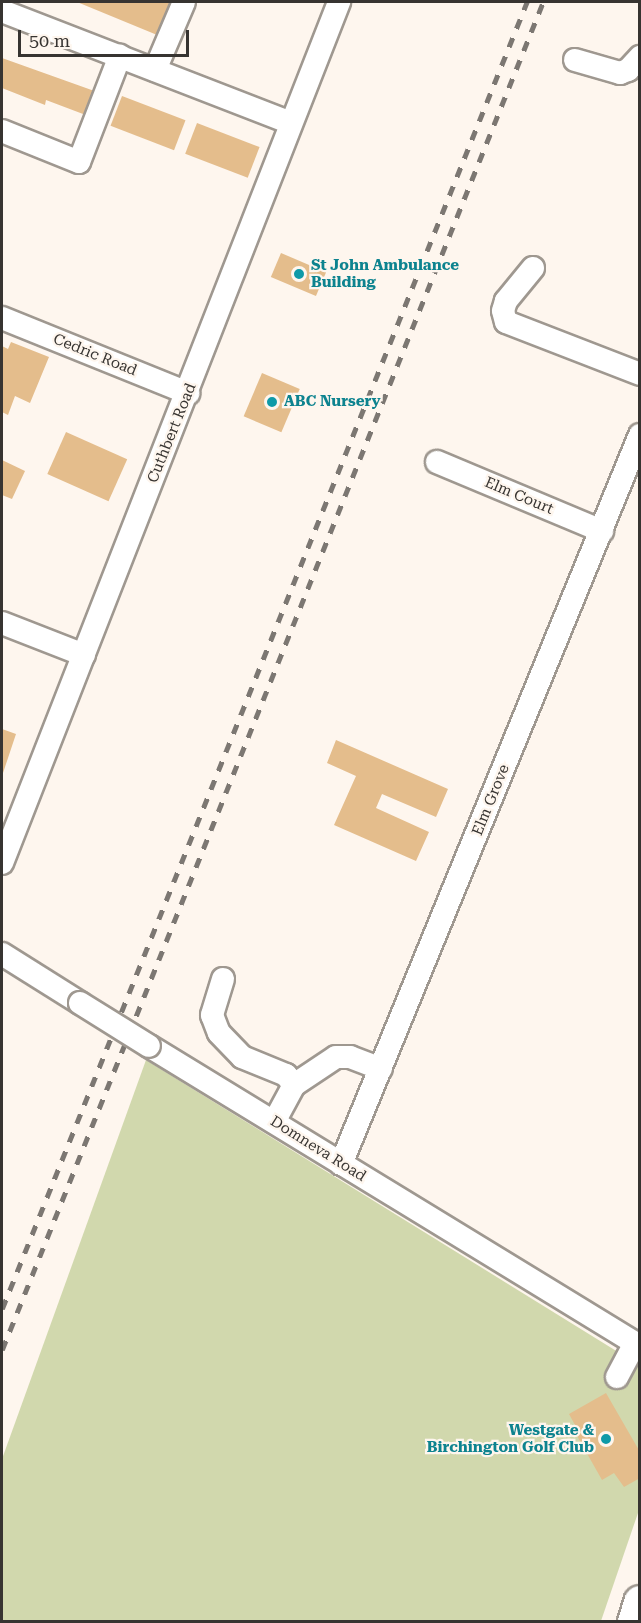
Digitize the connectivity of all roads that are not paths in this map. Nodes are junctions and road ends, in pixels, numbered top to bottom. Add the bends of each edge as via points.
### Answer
1 (184, 2) edge
2 (339, 2) edge
3 (2, 11) edge
4 (120, 56) junction
5 (639, 57) edge
6 (575, 60) dead end
7 (155, 70) junction
8 (291, 123) junction
9 (2, 131) edge
10 (533, 267) dead end
11 (2, 318) edge
12 (639, 374) edge
13 (188, 393) junction
14 (639, 435) edge
15 (437, 462) dead end
16 (602, 531) junction
17 (2, 623) edge
18 (84, 655) junction
19 (2, 863) edge
20 (2, 954) edge
21 (223, 979) dead end
22 (381, 1069) junction
23 (294, 1085) junction
24 (274, 1122) junction
25 (341, 1164) junction
26 (638, 1344) edge
27 (617, 1377) dead end
28 (639, 1602) edge
29 (634, 1622) edge

1 - 7 street
2 - 8 street, Cuthbert Road
3 - 4 street
4 - 7 street
4 - 9 street via 79,162
5 - 6 street via 620,73
7 - 8 street
8 - 13 street, Cuthbert Road
10 - 12 street via 506,302 506,322
11 - 13 street, Cedric Road
13 - 18 street, Cuthbert Road
14 - 16 street, Elm Grove
15 - 16 street, Elm Court
16 - 22 street, Elm Grove
17 - 18 street
18 - 19 street, Cuthbert Road
20 - 24 street, Domneva Road, bridge
21 - 23 street via 212,1015 219,1033 242,1057 286,1075
22 - 23 street via 350,1057 336,1057
22 - 25 street, Elm Grove
23 - 24 street
24 - 25 street, Domneva Road
25 - 26 street, Domneva Road
26 - 27 street
28 - 29 highway

